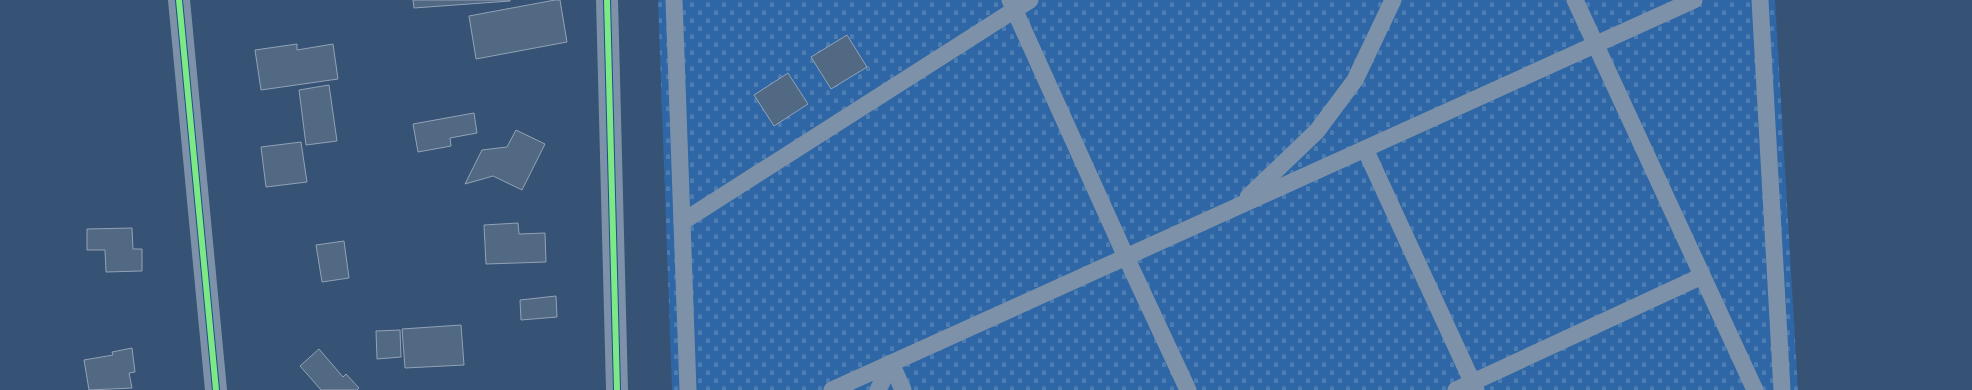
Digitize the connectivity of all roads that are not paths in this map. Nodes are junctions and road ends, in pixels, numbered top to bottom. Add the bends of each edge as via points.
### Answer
1 (179, 0) edge
2 (608, 0) edge
3 (674, 0) edge
4 (1030, 0) edge
5 (1393, 0) edge
6 (1575, 0) edge
7 (1694, 0) edge
8 (1760, 0) edge
9 (1013, 5) edge
10 (1595, 45) junction
11 (1365, 149) junction
12 (1239, 206) junction
13 (682, 222) junction
14 (1126, 257) junction
15 (1702, 276) junction
16 (891, 363) junction
17 (1474, 386) edge
18 (216, 390) edge
19 (617, 390) edge
20 (688, 390) edge
21 (832, 390) edge
22 (878, 390) edge
23 (903, 390) edge
24 (1188, 390) edge
25 (1456, 390) edge
26 (1755, 390) edge
27 (1782, 390) edge

1 - 18 street
2 - 19 street
3 - 13 lane
4 - 9 lane
5 - 12 lane via 1355,80 1317,131
6 - 10 lane
7 - 10 lane
8 - 27 lane
9 - 13 lane
9 - 14 lane
10 - 11 lane
10 - 15 lane
11 - 12 lane
11 - 17 lane
12 - 14 lane
13 - 20 lane
14 - 16 lane
14 - 24 lane
15 - 17 lane
15 - 26 lane
16 - 21 lane
16 - 22 lane
16 - 23 lane
17 - 25 lane

